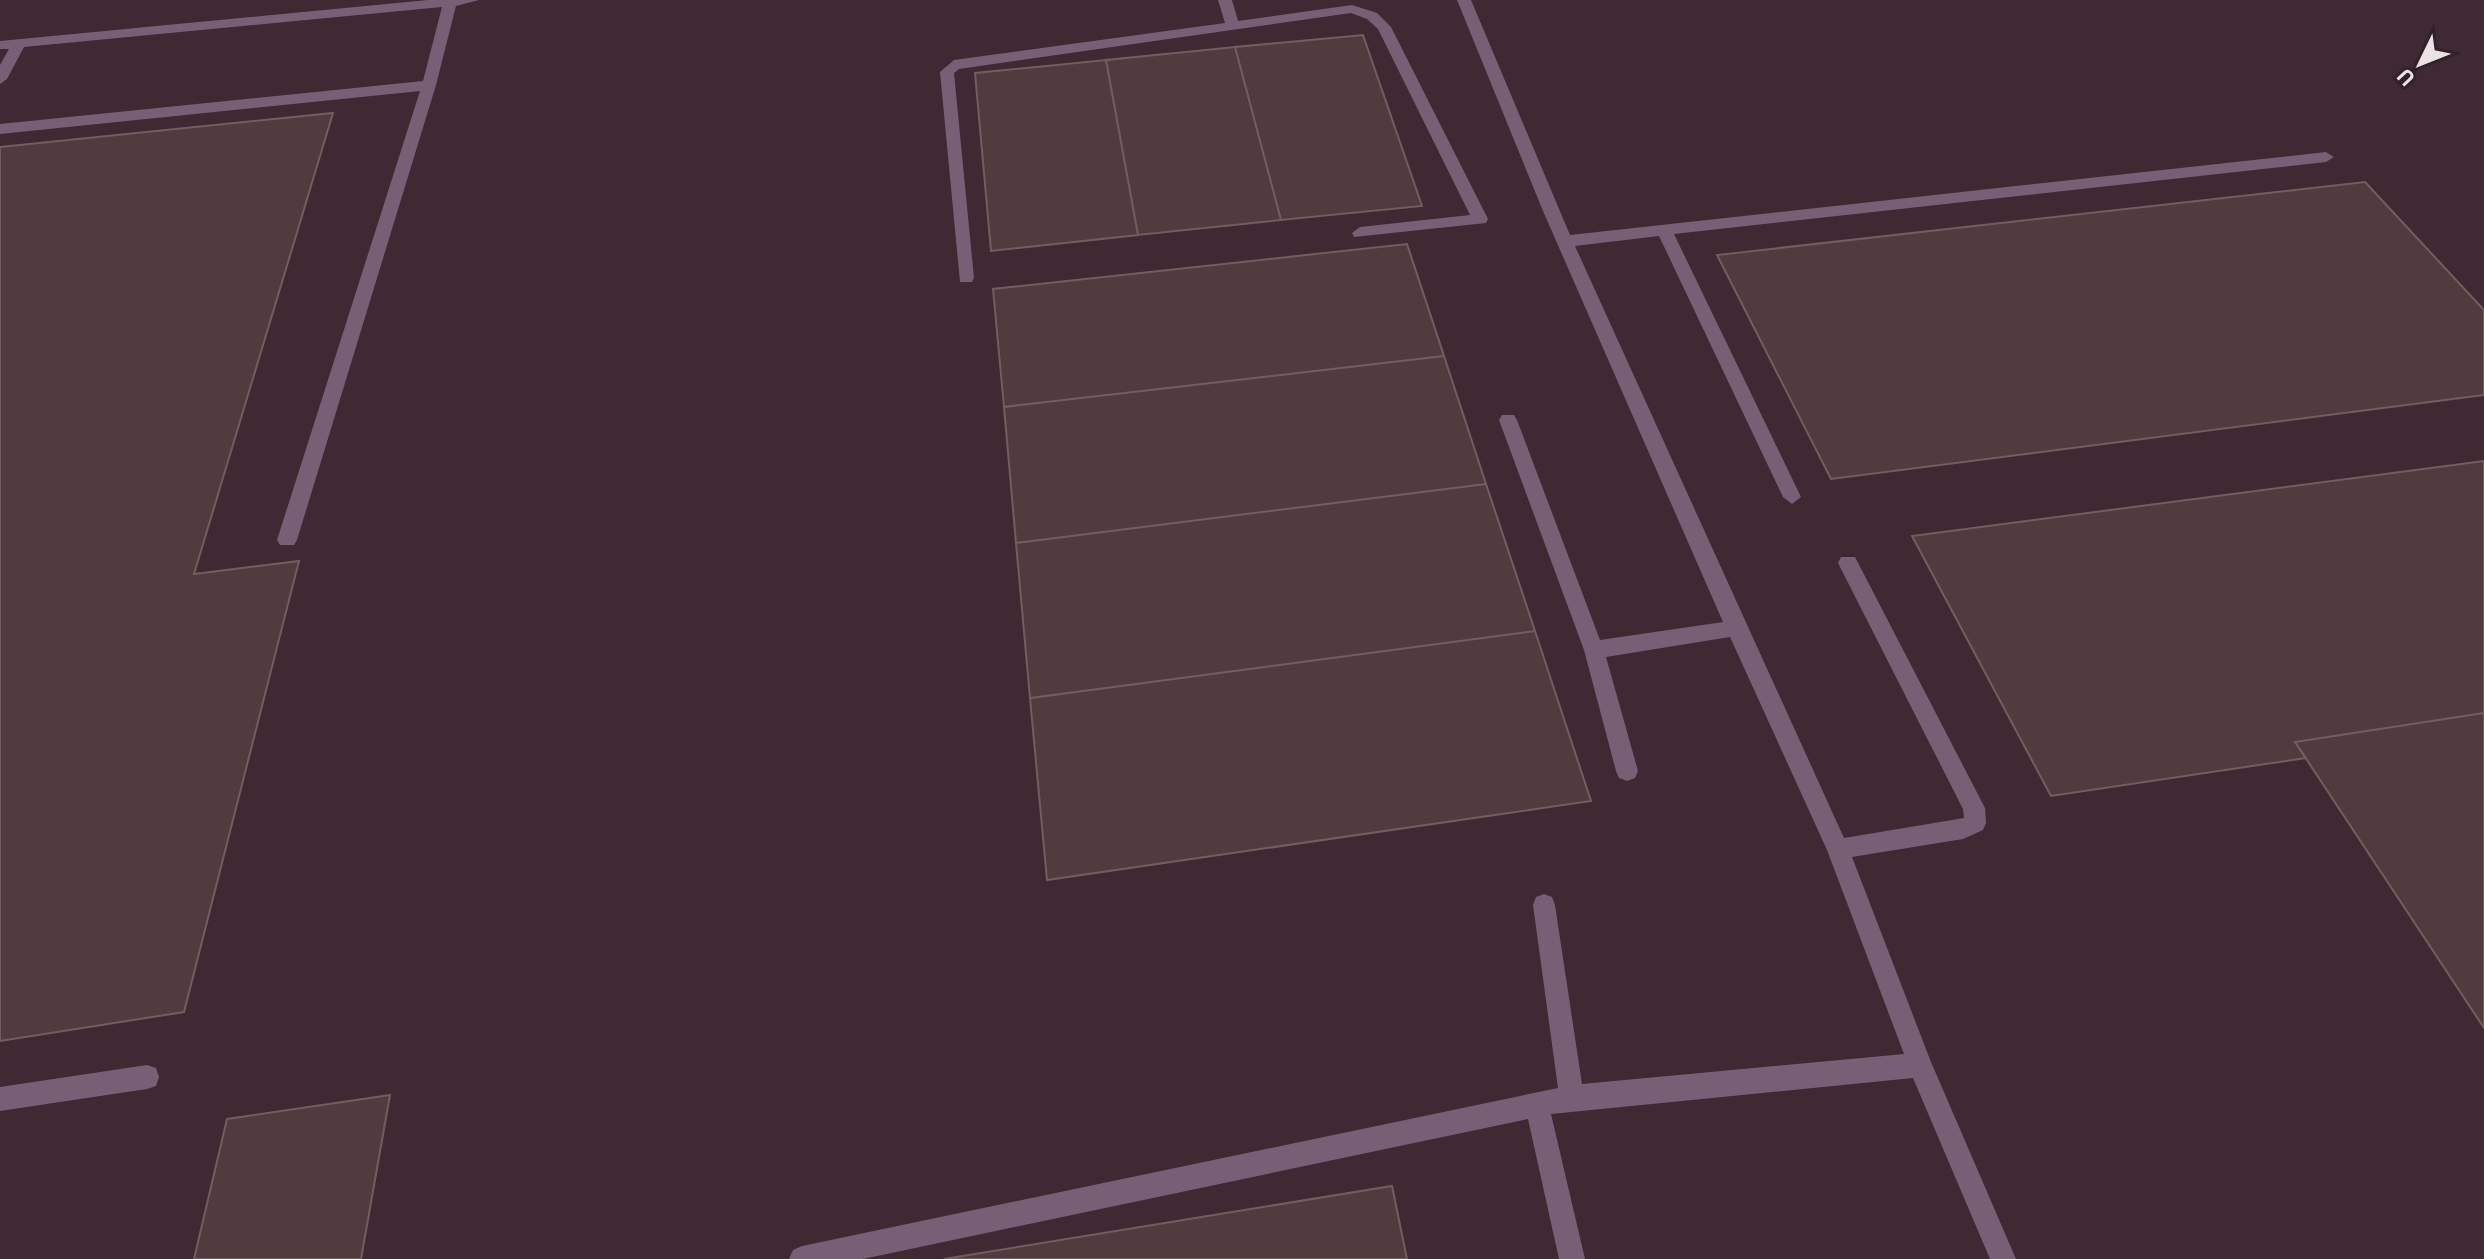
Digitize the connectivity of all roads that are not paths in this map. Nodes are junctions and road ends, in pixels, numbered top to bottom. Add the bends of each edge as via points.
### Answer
1 (472, 0) edge
2 (1225, 0) edge
3 (1464, 0) edge
4 (450, 2) junction
5 (1233, 26) junction
6 (19, 43) junction
7 (0, 45) edge
8 (0, 79) edge
9 (429, 85) junction
10 (0, 129) edge
11 (2326, 157) dead end
12 (1664, 230) junction
13 (1360, 233) dead end
14 (1565, 241) junction
15 (966, 278) dead end
16 (1508, 420) dead end
17 (1792, 497) dead end
18 (287, 540) dead end
19 (1848, 563) dead end
20 (1736, 628) junction
21 (1594, 650) junction
22 (1627, 771) dead end
23 (1838, 849) junction
24 (1544, 905) dead end
25 (1920, 1065) junction
26 (147, 1077) dead end
27 (1572, 1097) junction
28 (0, 1099) edge
29 (1537, 1105) junction
30 (802, 1259) edge
31 (1572, 1259) edge
32 (2003, 1259) edge

1 - 4 lane
2 - 5 lane
3 - 14 lane
4 - 6 lane
4 - 9 lane
5 - 13 lane via 1352,9 1384,27 1480,219
5 - 15 lane via 954,65 947,72
6 - 7 lane
6 - 8 lane
9 - 10 lane
9 - 18 lane
11 - 12 lane
12 - 14 lane
12 - 17 lane
14 - 20 lane
16 - 21 lane
19 - 23 lane via 1974,808 1975,823
20 - 21 lane
20 - 23 lane
21 - 22 lane
23 - 25 lane
24 - 27 lane
25 - 27 lane
25 - 32 lane
26 - 28 lane
27 - 29 lane
29 - 30 lane
29 - 31 lane

